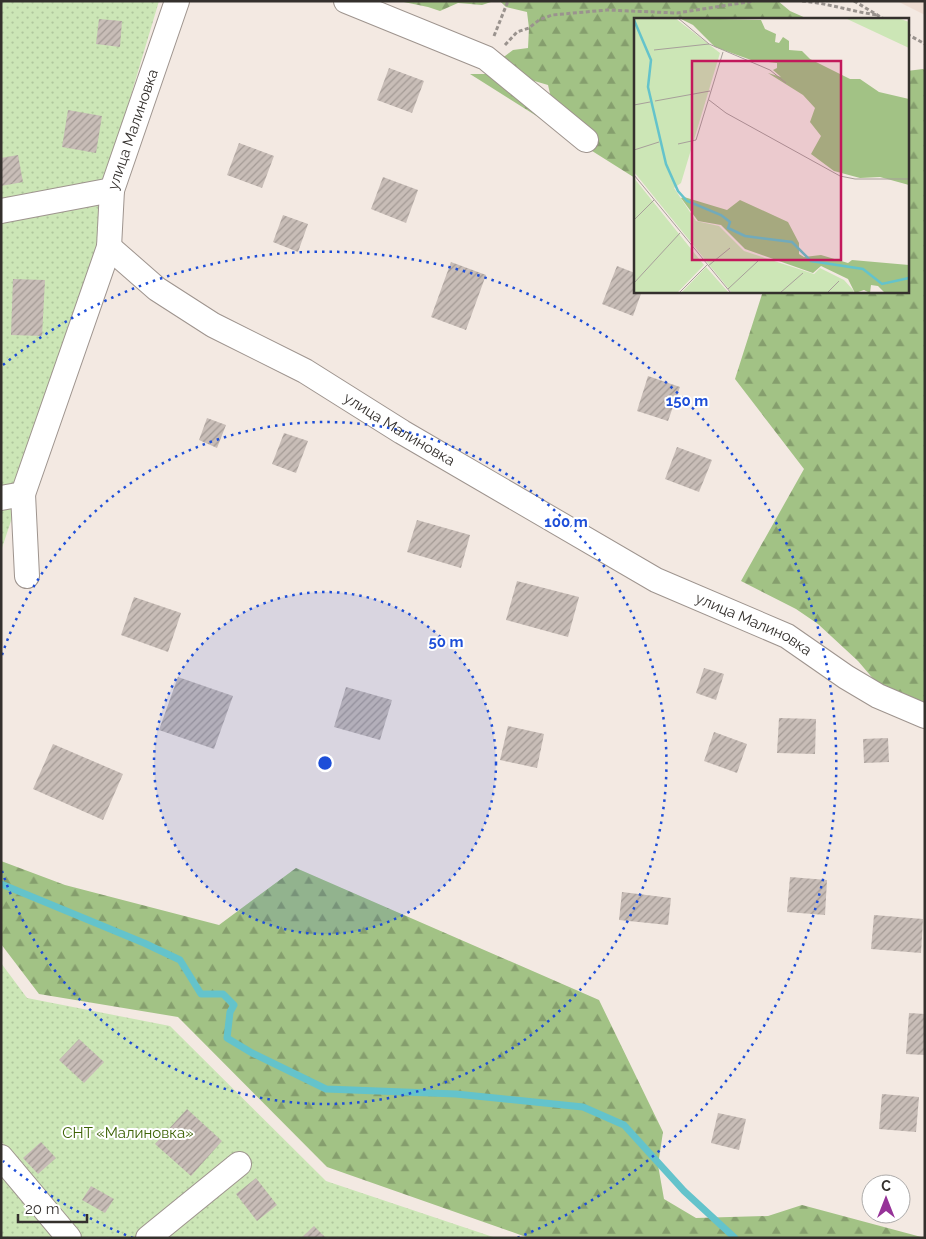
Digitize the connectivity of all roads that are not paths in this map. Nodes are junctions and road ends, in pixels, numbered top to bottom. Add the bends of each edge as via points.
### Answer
1 (177, 1) edge
2 (346, 1) edge
3 (586, 140) dead end
4 (112, 190) junction
5 (1, 211) edge
6 (109, 247) junction
7 (12, 496) edge
8 (27, 576) dead end
9 (925, 716) edge
10 (1, 1157) edge
11 (238, 1164) dead end
12 (69, 1238) edge
13 (148, 1238) edge

1 - 4 street, улица Малиновка
2 - 3 street via 486,58
4 - 5 street
4 - 6 street, улица Малиновка
6 - 7 street
6 - 9 street, улица Малиновка via 157,289 213,325 305,371 402,432 656,580 787,636 846,678
7 - 8 street
10 - 12 street
11 - 13 street

